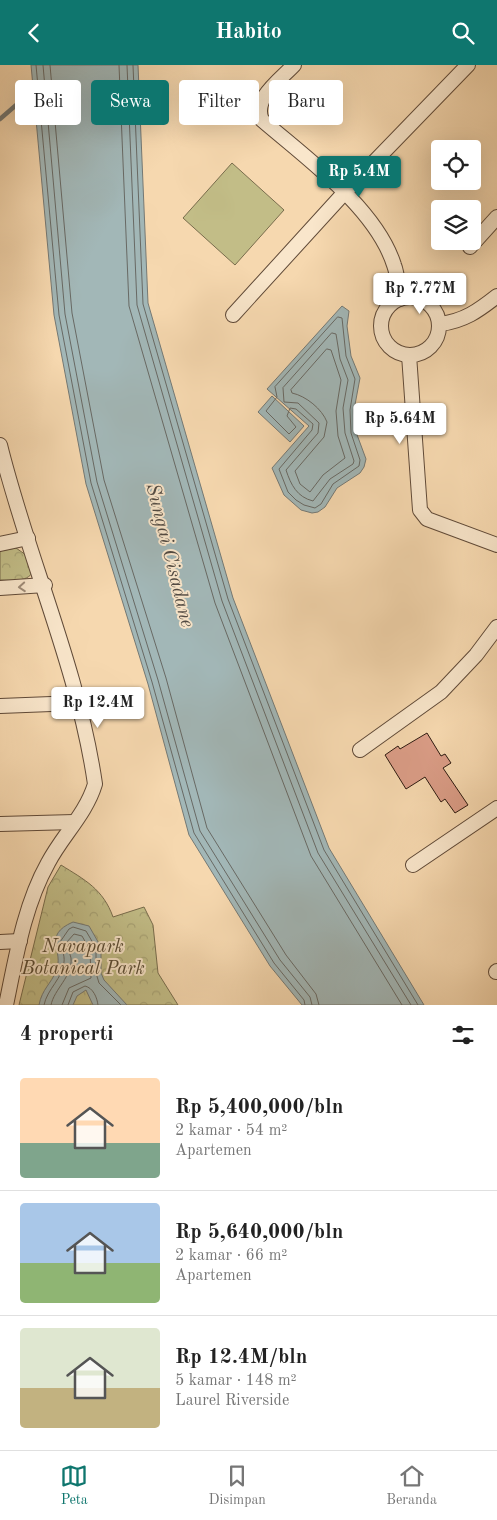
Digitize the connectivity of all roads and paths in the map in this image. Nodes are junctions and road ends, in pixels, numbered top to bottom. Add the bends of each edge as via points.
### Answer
1 (294, 65) edge
2 (468, 65) edge
3 (345, 192) junction
4 (497, 217) edge
5 (481, 235) edge
6 (497, 296) edge
7 (400, 299) junction
8 (233, 315) dead end
9 (440, 324) junction
10 (409, 355) junction
11 (0, 445) edge
12 (28, 538) junction
13 (0, 543) edge
14 (497, 545) edge
15 (45, 585) junction
16 (0, 588) edge
17 (497, 627) edge
18 (77, 703) junction
19 (0, 706) edge
20 (360, 750) dead end
21 (497, 808) edge
22 (74, 822) junction
23 (0, 825) edge
24 (413, 865) dead end
25 (20, 941) junction
26 (0, 942) edge
27 (6, 1005) edge

1 - 3 street via 259,102 258,112 262,120
2 - 3 street
3 - 7 street via 368,219 386,248 394,265
3 - 8 street
4 - 5 street
6 - 9 street via 474,315 458,322
7 - 9 street via 409,297 426,301
7 - 10 street via 386,311 382,330 391,347
9 - 10 street via 428,349
10 - 14 street via 420,510 427,519
11 - 12 street
12 - 13 street
12 - 15 street
15 -> 16 street
15 - 18 street
17 - 20 street via 442,692
18 - 19 street
18 - 22 street via 95,784 90,799
21 - 24 street
22 - 23 street
22 - 25 street via 48,861 33,893
25 - 26 street
25 - 27 street

